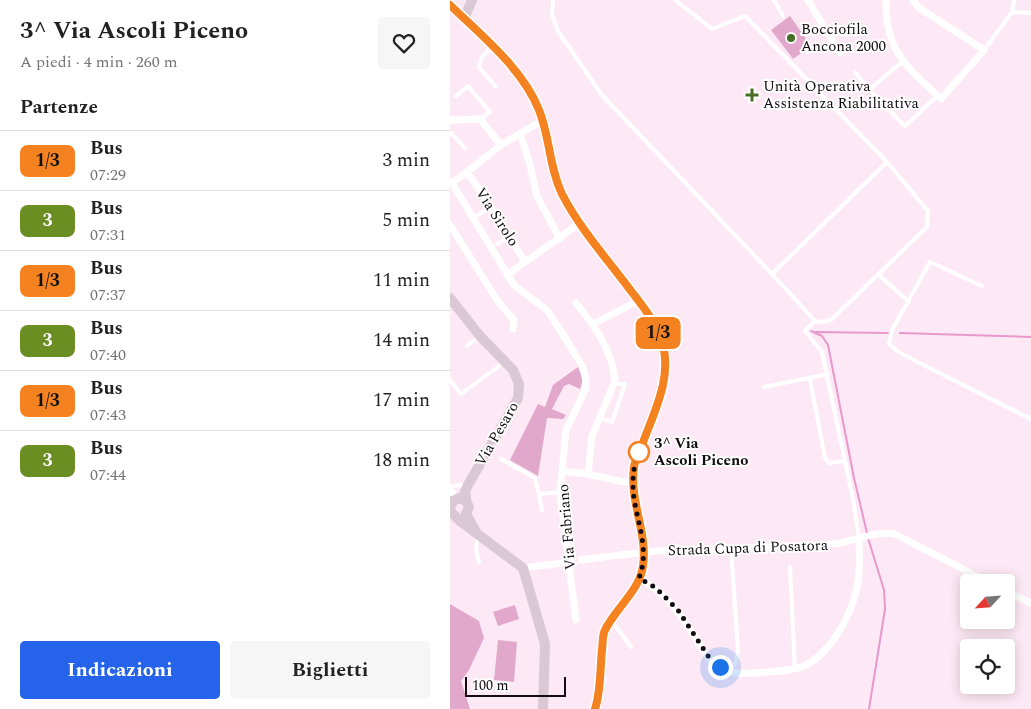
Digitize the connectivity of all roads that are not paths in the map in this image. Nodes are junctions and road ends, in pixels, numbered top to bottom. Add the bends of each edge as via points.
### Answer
1 (472, 0) edge
2 (553, 0) edge
3 (675, 0) edge
4 (774, 0) edge
5 (808, 0) edge
6 (886, 0) edge
7 (913, 0) edge
8 (1014, 0) edge
9 (452, 11) edge
10 (1012, 12) junction
11 (1031, 13) edge
12 (783, 16) dead end
13 (464, 19) junction
14 (492, 46) junction
15 (984, 50) junction
16 (840, 53) dead end
17 (903, 61) junction
18 (855, 72) dead end
19 (496, 86) dead end
20 (869, 90) junction
21 (456, 96) dead end
22 (937, 96) junction
23 (480, 119) junction
24 (450, 120) edge
25 (538, 123) dead end
26 (450, 132) edge
27 (520, 133) junction
28 (501, 145) junction
29 (465, 148) dead end
30 (887, 162) junction
31 (467, 172) junction
32 (451, 183) edge
33 (492, 207) junction
34 (478, 215) dead end
35 (580, 223) junction
36 (450, 225) edge
37 (509, 237) junction
38 (560, 239) junction
39 (497, 244) dead end
40 (526, 262) junction
41 (772, 274) junction
42 (878, 274) junction
43 (507, 275) junction
44 (982, 286) dead end
45 (450, 298) edge
46 (638, 301) junction
47 (908, 302) junction
48 (576, 303) dead end
49 (815, 321) junction
50 (593, 324) junction
51 (513, 329) dead end
52 (480, 336) junction
53 (467, 346) dead end
54 (506, 362) junction
55 (828, 374) junction
56 (810, 378) junction
57 (451, 383) edge
58 (614, 384) junction
59 (764, 387) dead end
60 (599, 418) junction
61 (1031, 419) edge
62 (500, 459) dead end
63 (845, 461) junction
64 (562, 471) junction
65 (588, 474) junction
66 (632, 482) junction
67 (468, 485) junction
68 (450, 486) edge
69 (560, 492) junction
70 (539, 494) junction
71 (456, 499) edge
72 (542, 510) dead end
73 (457, 515) edge
74 (862, 537) junction
75 (481, 538) junction
76 (731, 548) junction
77 (644, 552) junction
78 (581, 560) dead end
79 (480, 562) dead end
80 (570, 562) junction
81 (790, 567) dead end
82 (523, 568) junction
83 (972, 574) edge
84 (639, 578) junction
85 (1015, 595) edge
86 (1031, 603) edge
87 (576, 620) dead end
88 (609, 621) junction
89 (631, 647) dead end
90 (795, 668) junction
91 (729, 672) junction
92 (543, 709) edge
93 (595, 709) edge

1 - 13 street
2 - 41 lane via 552,15 558,31 601,94
3 - 30 lane via 712,29 744,16
4 - 12 lane
5 - 16 street
6 - 17 street via 889,34
7 - 15 street via 918,7
8 - 10 lane
9 - 13 street
10 - 11 lane
10 - 15 lane
13 - 14 street
14 - 19 lane via 482,57 479,67
14 - 35 street via 520,75 535,100 557,181
15 - 22 street via 941,99
17 - 20 lane
17 - 22 street
18 - 20 lane
20 - 22 lane via 905,126
21 - 23 lane via 468,86 490,112
23 - 24 street
23 - 28 street
25 - 27 street
26 - 29 lane
27 - 28 street
27 - 38 street via 537,196
28 - 31 street
30 - 41 lane
30 - 42 lane via 928,211 927,227
31 - 32 street
31 - 33 street, Via Sirolo
32 - 43 street, Via Fabriano
33 - 34 lane
33 - 37 street, Via Sirolo
35 - 38 street
35 - 46 street
36 - 51 street via 497,300 514,320
37 - 39 lane
37 - 40 street, Via Sirolo
38 - 40 street
40 - 43 street
41 - 49 lane
42 - 47 lane
42 - 49 lane via 831,320
43 - 64 street, Via Fabriano via 522,293 548,311 583,367 586,388 566,430
44 - 47 lane via 930,262
45 - 52 street, Via Pesaro
46 - 50 street
46 - 66 street via 654,324 666,362 665,378 634,466
47 - 61 lane via 892,330 889,344 900,353
48 - 50 street
49 - 55 lane via 804,331 822,352
50 - 58 street via 609,356
52 - 53 lane
52 - 54 street, Via Pesaro
54 - 57 lane via 462,394
54 - 67 street, Via Pesaro via 516,377 518,398
55 - 56 lane
55 - 63 lane
56 - 59 lane
56 - 63 lane via 825,458 828,463
58 - 60 street
58 - 60 lane via 625,384 612,422
60 - 65 street via 592,436
62 - 70 lane via 535,478
63 - 74 lane
64 - 65 street
64 - 69 street, Via Fabriano
65 - 66 street
66 - 77 street
67 - 68 lane
67 - 71 street
69 - 70 lane
69 - 80 street, Via Fabriano
70 - 72 lane
71 - 73 street via 450,508
71 - 73 street via 469,507
73 - 75 street
74 - 76 street, Strada Cupa di Posatora via 842,544
74 - 83 street, Strada Cupa di Posatora via 895,534
74 - 90 street via 857,587 838,634 816,658
75 - 79 lane via 476,549
75 - 82 street
76 - 77 street, Strada Cupa di Posatora
76 - 91 lane via 738,650 736,662
77 - 78 street, Strada Cupa di Posatora
77 - 84 street
80 - 82 street
80 - 87 street, Via Fabriano
81 - 90 lane
82 - 92 street via 545,644
84 - 88 street
84 - 91 street via 656,588 678,610 712,662
85 - 86 street
88 - 89 lane
88 - 93 street via 604,634
90 - 91 street via 745,675

